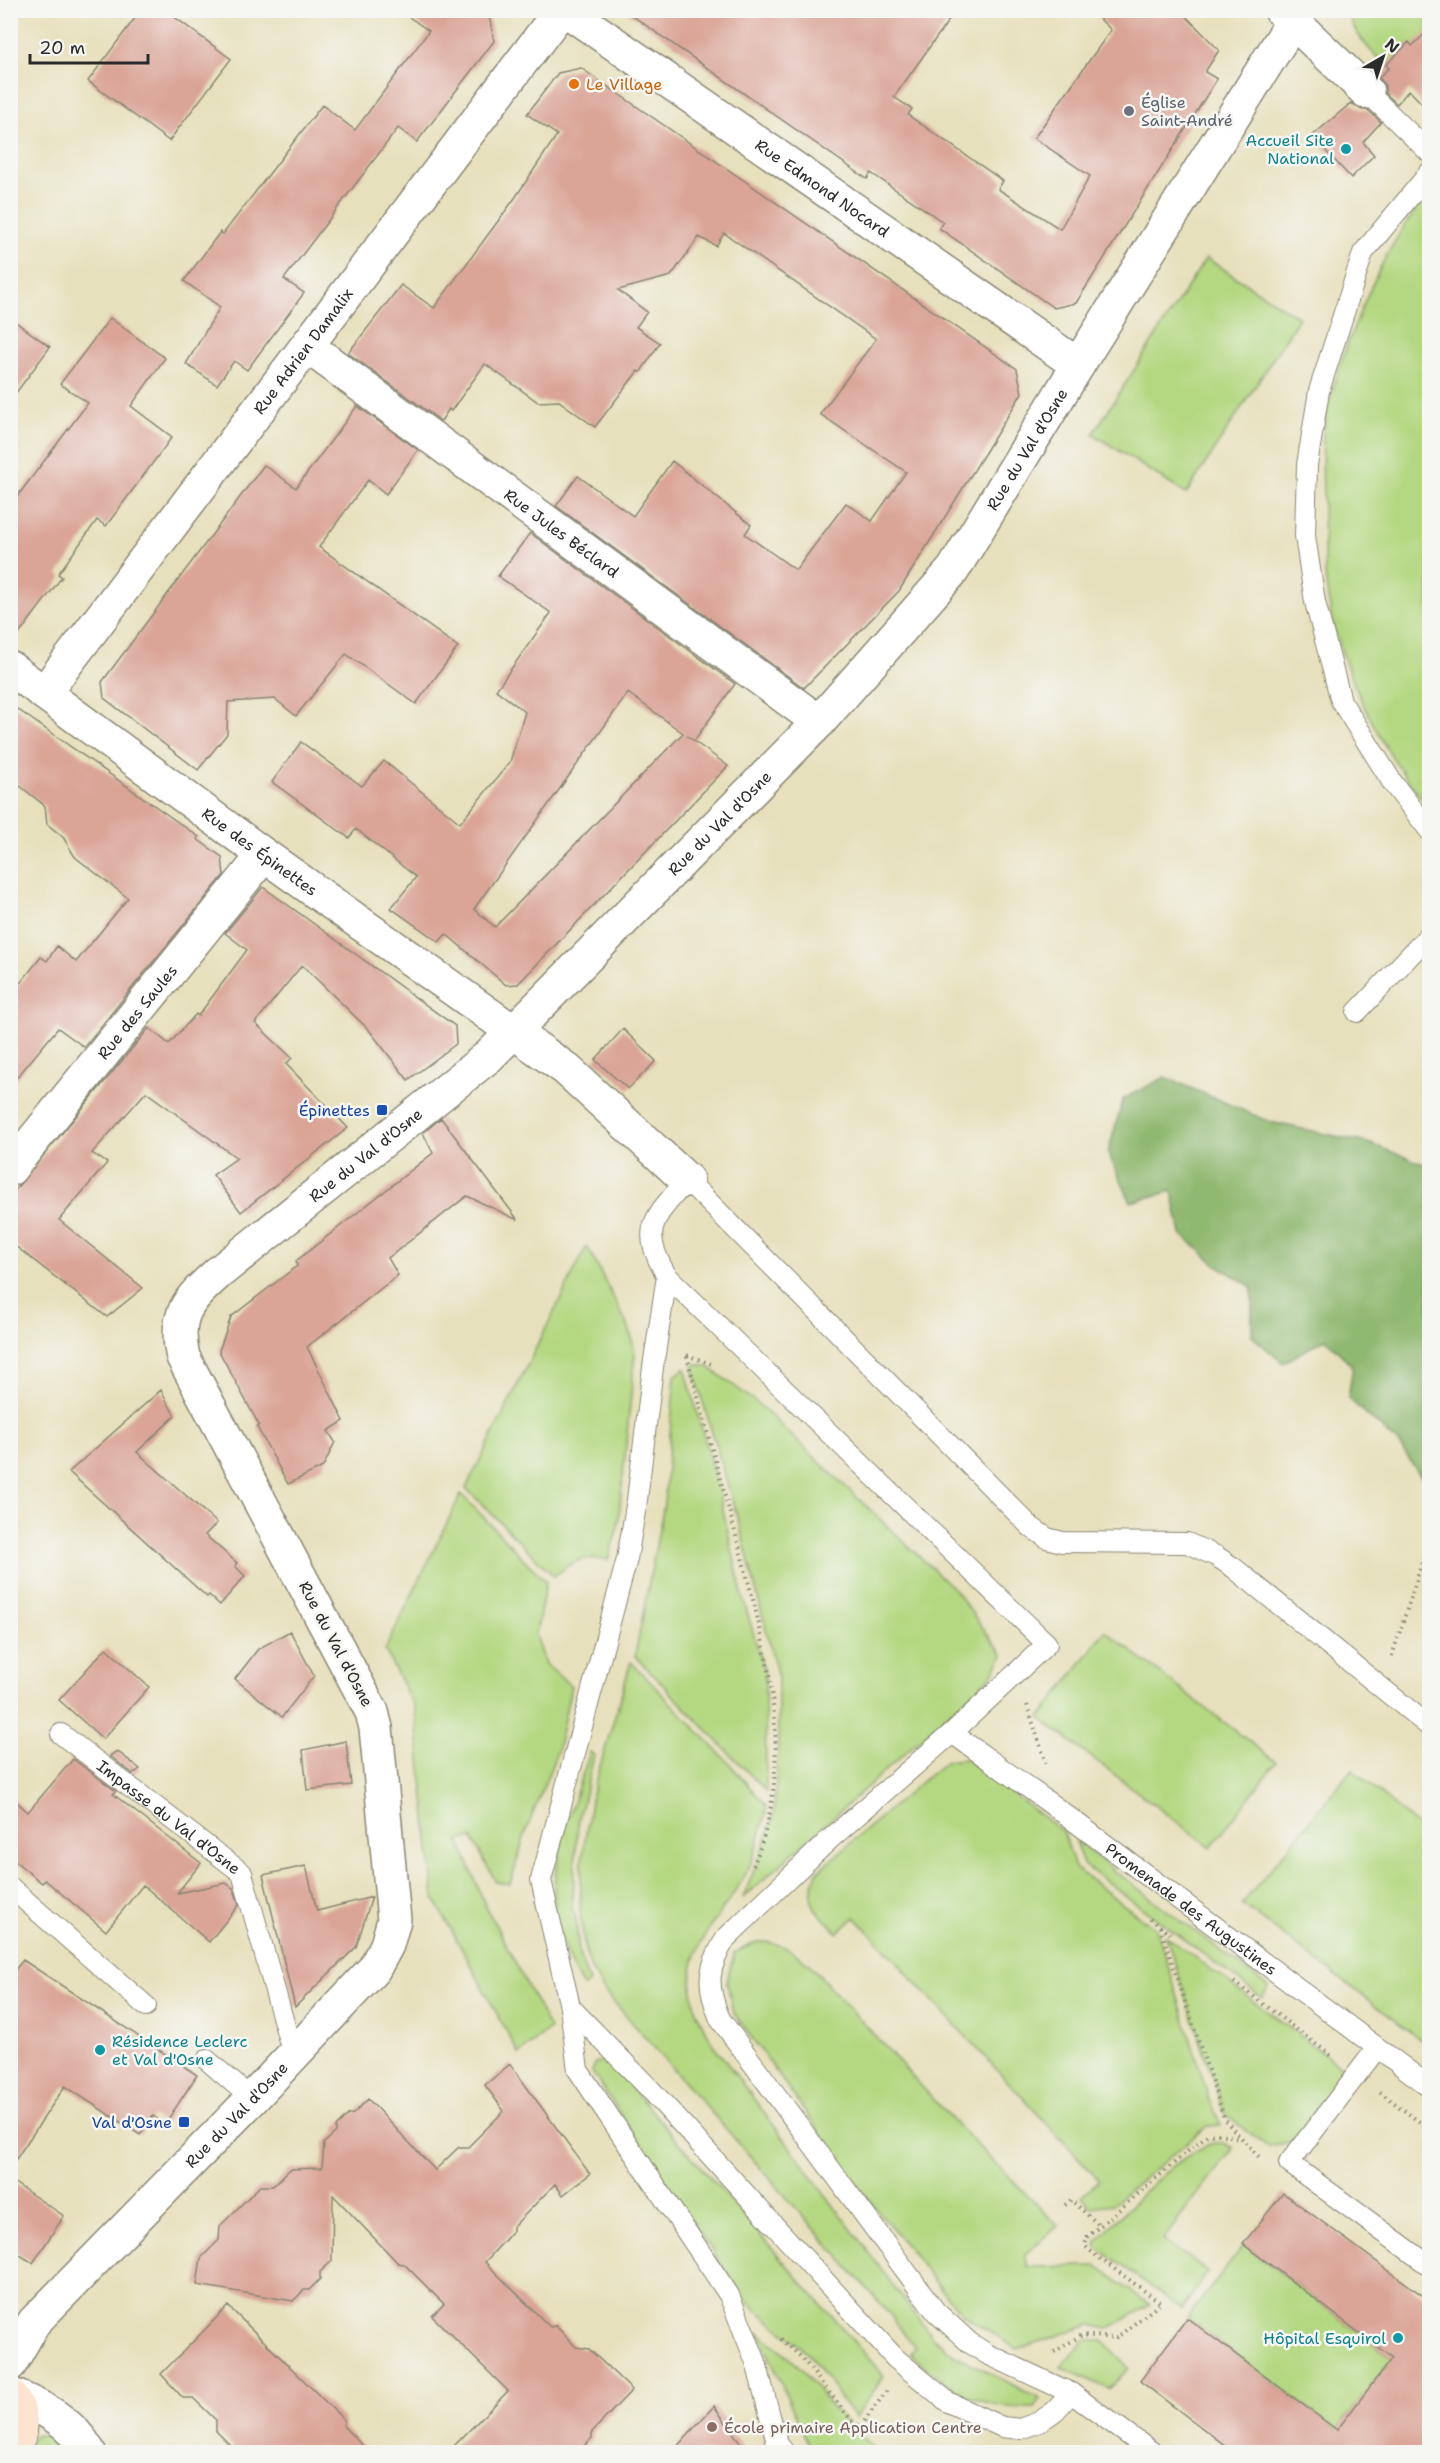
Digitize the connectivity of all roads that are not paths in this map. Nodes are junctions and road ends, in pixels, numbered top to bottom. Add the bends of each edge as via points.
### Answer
1 (561, 10) edge
2 (566, 10) edge
3 (1291, 14) edge
4 (1367, 92) joint
5 (1430, 153) edge
6 (1427, 175) edge
7 (307, 346) junction
8 (1078, 365) junction
9 (10, 668) edge
10 (44, 693) junction
11 (819, 722) junction
12 (1430, 831) edge
13 (264, 855) junction
14 (1430, 934) edge
15 (1357, 1012) dead end
16 (513, 1032) junction
17 (10, 1169) edge
18 (687, 1180) junction
19 (667, 1276) junction
20 (1430, 1727) edge
21 (952, 1733) junction
22 (61, 1734) dead end
23 (10, 1887) edge
24 (146, 2006) dead end
25 (570, 2007) junction
26 (1377, 2048) junction
27 (293, 2055) junction
28 (207, 2060) dead end
29 (1430, 2087) edge
30 (252, 2098) junction
31 (1430, 2266) edge
32 (10, 2364) edge
33 (1071, 2393) junction
34 (10, 2395) edge
35 (10, 2452) edge
36 (89, 2452) edge
37 (784, 2452) edge
38 (1152, 2452) edge

1 - 7 street, Rue Adrien Damalix
2 - 8 street, Rue Edmond Nocard
3 - 4 street
3 - 8 street, Rue du Val d'Osne
4 - 5 lane
6 - 12 lane via 1362,253 1319,391 1307,465 1305,536 1316,602 1341,701 1394,785
7 - 10 street, Rue Adrien Damalix
7 - 11 street, Rue Jules Béclard
8 - 11 street, Rue du Val d'Osne via 954,570
9 - 10 street, Rue des Épinettes
10 - 13 street, Rue des Épinettes
11 - 16 street, Rue du Val d'Osne
13 - 16 street, Rue des Épinettes
13 - 17 street, Rue des Saules
14 - 15 lane
16 - 18 street, Rue des Épinettes via 566,1069
16 - 27 street, Rue du Val d'Osne via 489,1056 218,1274 190,1301 181,1318 178,1337 183,1357 365,1696 376,1728 394,1920 374,1969
18 - 19 lane via 655,1216 655,1257
18 - 20 lane via 1031,1527 1062,1542 1187,1543 1200,1547 1234,1569
19 - 21 lane via 1047,1644
19 - 25 lane via 625,1567 542,1880
21 - 26 lane, Promenade des Augustines
21 - 33 lane via 830,1839 726,1938 709,1977 711,1996 720,2019 936,2312 987,2354
22 - 27 lane, Impasse du Val d'Osne via 242,1873
23 - 24 lane
25 - 33 lane via 895,2358 948,2402 1002,2427 1020,2429 1040,2422
25 - 37 lane via 578,2070 729,2295 756,2362 777,2443
26 - 29 lane, Promenade des Augustines
26 - 31 lane via 1289,2163
27 - 30 street, Rue du Val d'Osne
28 - 30 lane
30 - 32 street, Rue du Val d'Osne via 34,2322
33 - 38 lane
34 - 35 main road via 21,2417 16,2445
34 - 36 street via 65,2422

